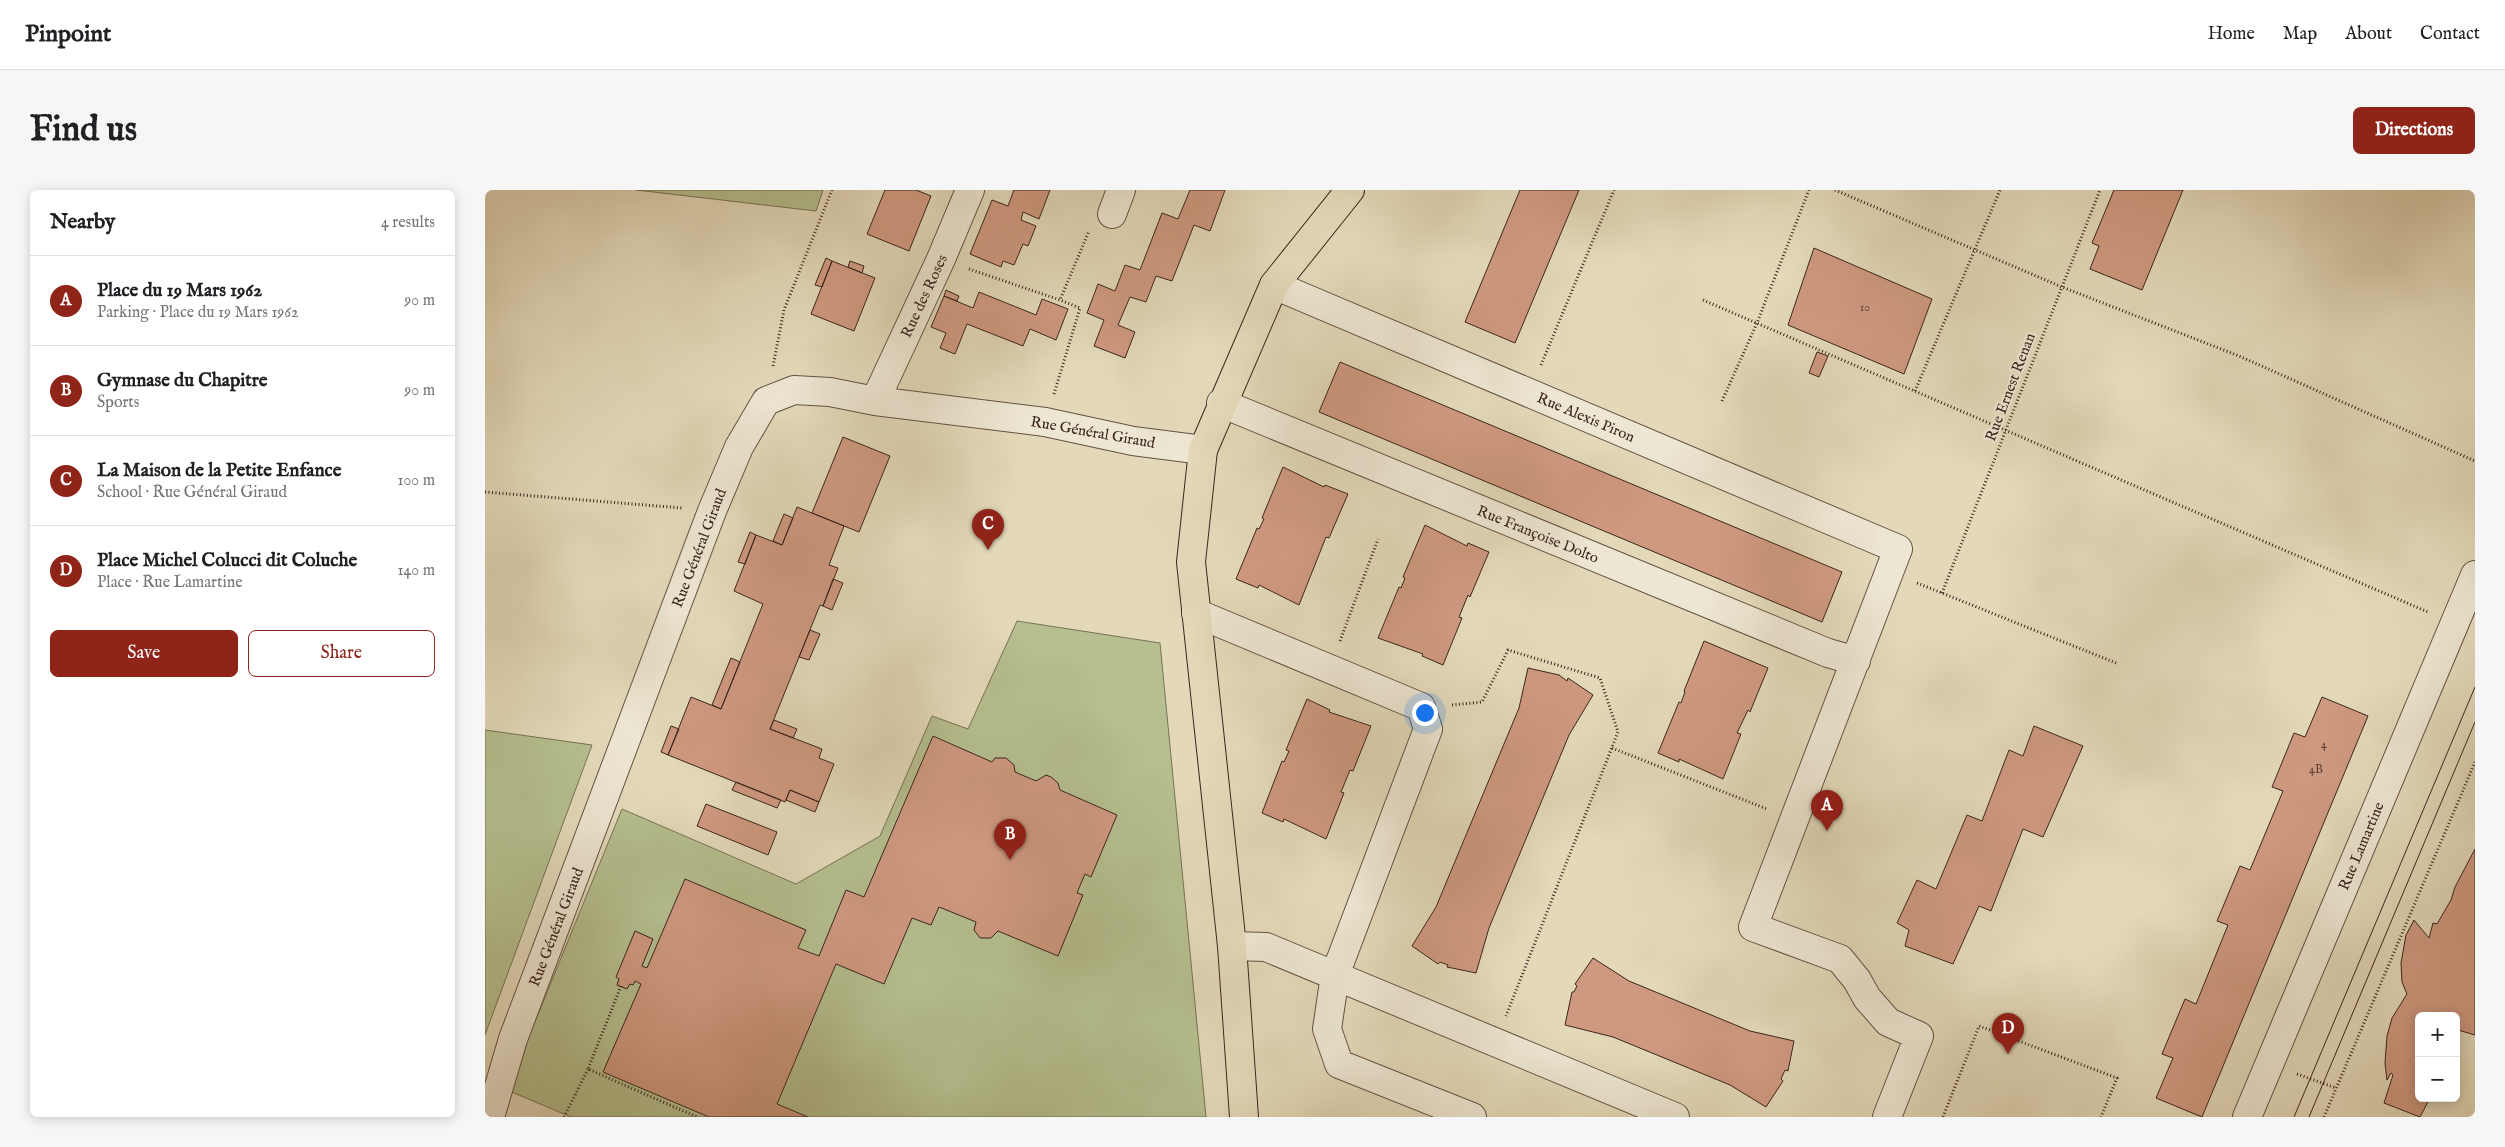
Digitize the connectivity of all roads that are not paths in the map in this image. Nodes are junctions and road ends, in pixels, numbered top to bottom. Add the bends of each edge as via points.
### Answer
1 (970, 190) edge
2 (1349, 190) edge
3 (1274, 285) junction
4 (875, 401) junction
5 (1221, 403) junction
6 (1203, 450) junction
7 (2475, 575) edge
8 (1196, 613) junction
9 (1856, 661) junction
10 (1232, 946) junction
11 (1335, 975) junction
12 (490, 1117) edge
13 (1244, 1117) edge
14 (1472, 1117) edge
15 (1675, 1117) edge
16 (1887, 1117) edge
17 (2247, 1117) edge

1 - 4 street, Rue des Roses
2 - 3 main road
3 - 5 main road
3 - 9 street, Rue Alexis Piron via 1529,393 1894,561
4 - 6 street, Rue Général Giraud via 1045,422
4 - 12 street, Rue Général Giraud via 830,392 794,390 766,401 739,447 513,1040
5 - 6 main road
5 - 9 street, Rue Françoise Dolto via 1828,653
6 - 8 main road via 1191,562
7 - 17 street, Rue Lamartine
8 - 10 main road
8 - 11 street via 1421,707 1428,729
9 - 16 street via 1753,926 1841,959 1867,998 1889,1022 1919,1036
10 - 11 street via 1266,947
10 - 13 main road
11 - 14 street via 1327,1029 1339,1064
11 - 15 street

